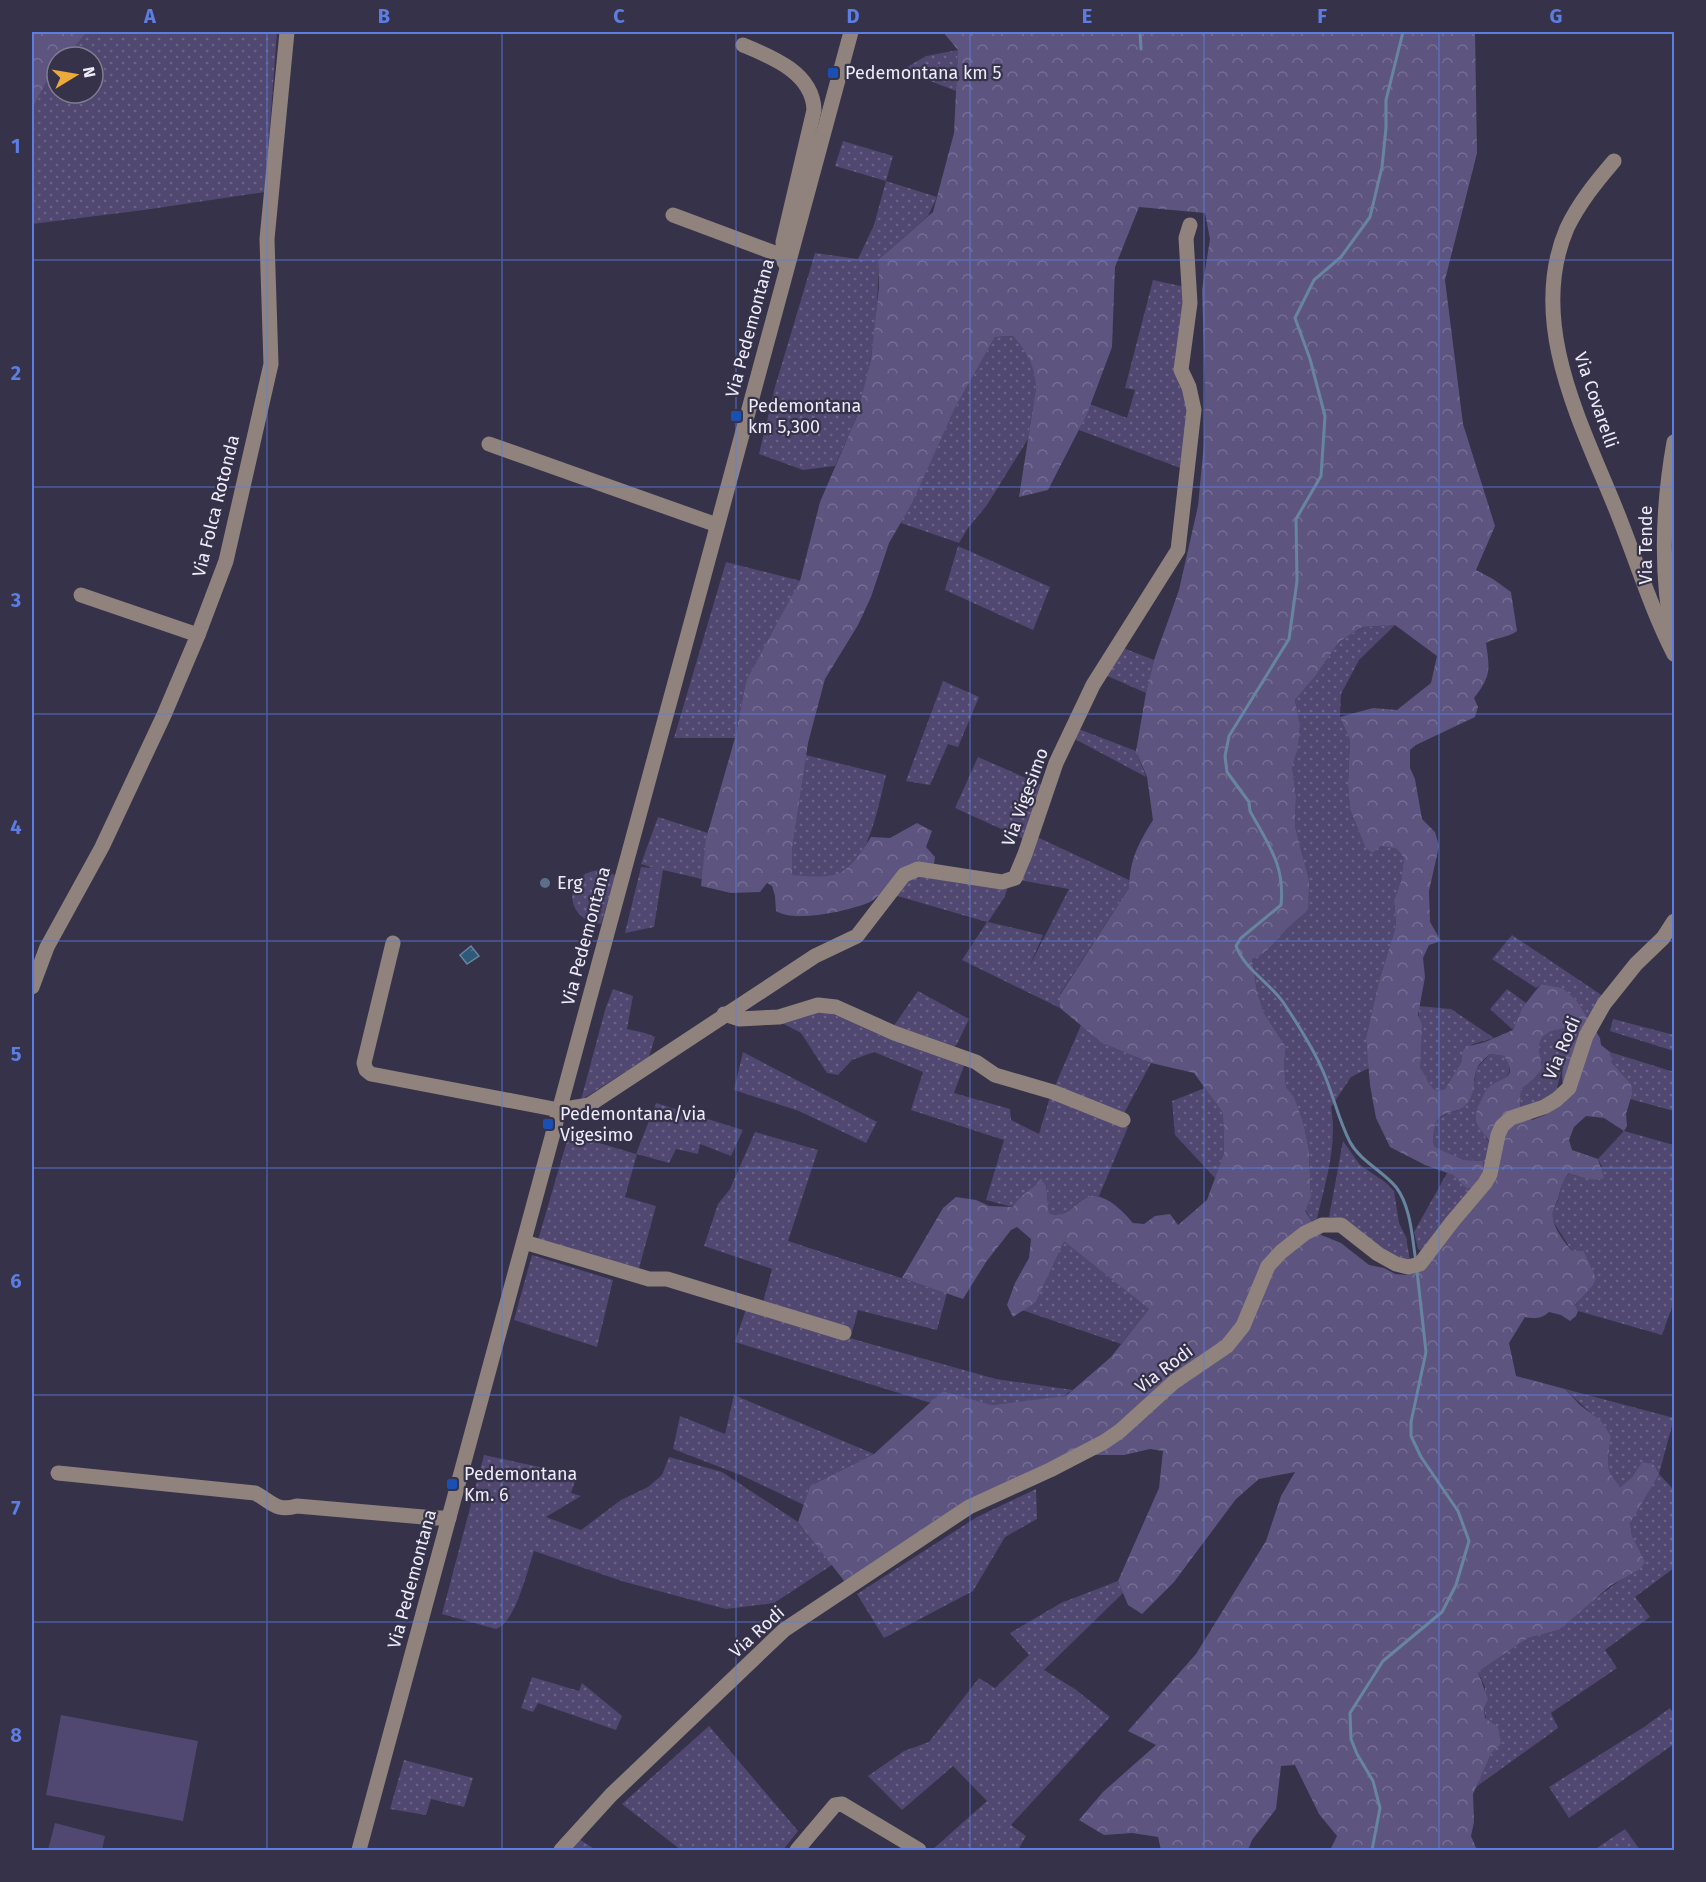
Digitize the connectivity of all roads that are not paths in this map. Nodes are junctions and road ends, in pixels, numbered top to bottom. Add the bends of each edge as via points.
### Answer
1 (286, 32) edge
2 (851, 32) edge
3 (743, 45) dead end
4 (1614, 161) dead end
5 (673, 215) dead end
6 (1190, 225) dead end
7 (784, 263) junction
8 (1674, 442) edge
9 (489, 444) dead end
10 (717, 525) junction
11 (81, 595) dead end
12 (198, 635) junction
13 (1674, 648) edge
14 (1674, 654) edge
15 (1674, 921) edge
16 (393, 944) dead end
17 (32, 987) edge
18 (724, 1014) junction
19 (559, 1110) junction
20 (1123, 1120) dead end
21 (524, 1242) junction
22 (844, 1333) dead end
23 (58, 1473) dead end
24 (449, 1518) junction
25 (359, 1851) edge
26 (561, 1851) edge
27 (797, 1851) edge
28 (919, 1851) edge

1 - 12 street, Via Folca Rotonda via 267,239 271,363 226,561
2 - 7 street, Via Pedemontana
3 - 7 street via 790,68 813,98 814,110 783,242
4 - 14 street, Via Covarelli via 1582,201 1564,237 1554,286 1554,327 1572,402
5 - 7 street
6 - 18 street, Via Vigesimo via 1186,238 1190,303 1181,370 1194,410 1178,550 1093,685 1056,763 1015,878 1002,882 918,869 904,875 857,936 815,956
7 - 10 street, Via Pedemontana
8 - 13 street, Via Tende via 1663,541
9 - 10 street
10 - 19 street, Via Pedemontana
11 - 12 street
12 - 17 street, Via Folca Rotonda via 116,816 47,947
15 - 26 street, Via Rodi via 1604,1004 1586,1036 1569,1088 1544,1107 1511,1118 1502,1126 1485,1183 1419,1264 1400,1266 1341,1225 1322,1225 1305,1233 1268,1266 1243,1326 1227,1346 1174,1382 1104,1442 969,1507 784,1630 611,1796
16 - 19 street via 364,1062 366,1070
18 - 19 street, Via Vigesimo via 589,1105
18 - 20 street via 739,1019 779,1017 818,1005 836,1007 976,1062 995,1075 1053,1092
19 - 21 street, Via Pedemontana
21 - 22 street
21 - 24 street, Via Pedemontana
23 - 24 street via 255,1493 285,1509 297,1506
24 - 25 street, Via Pedemontana
27 - 28 street via 814,1827 839,1804

